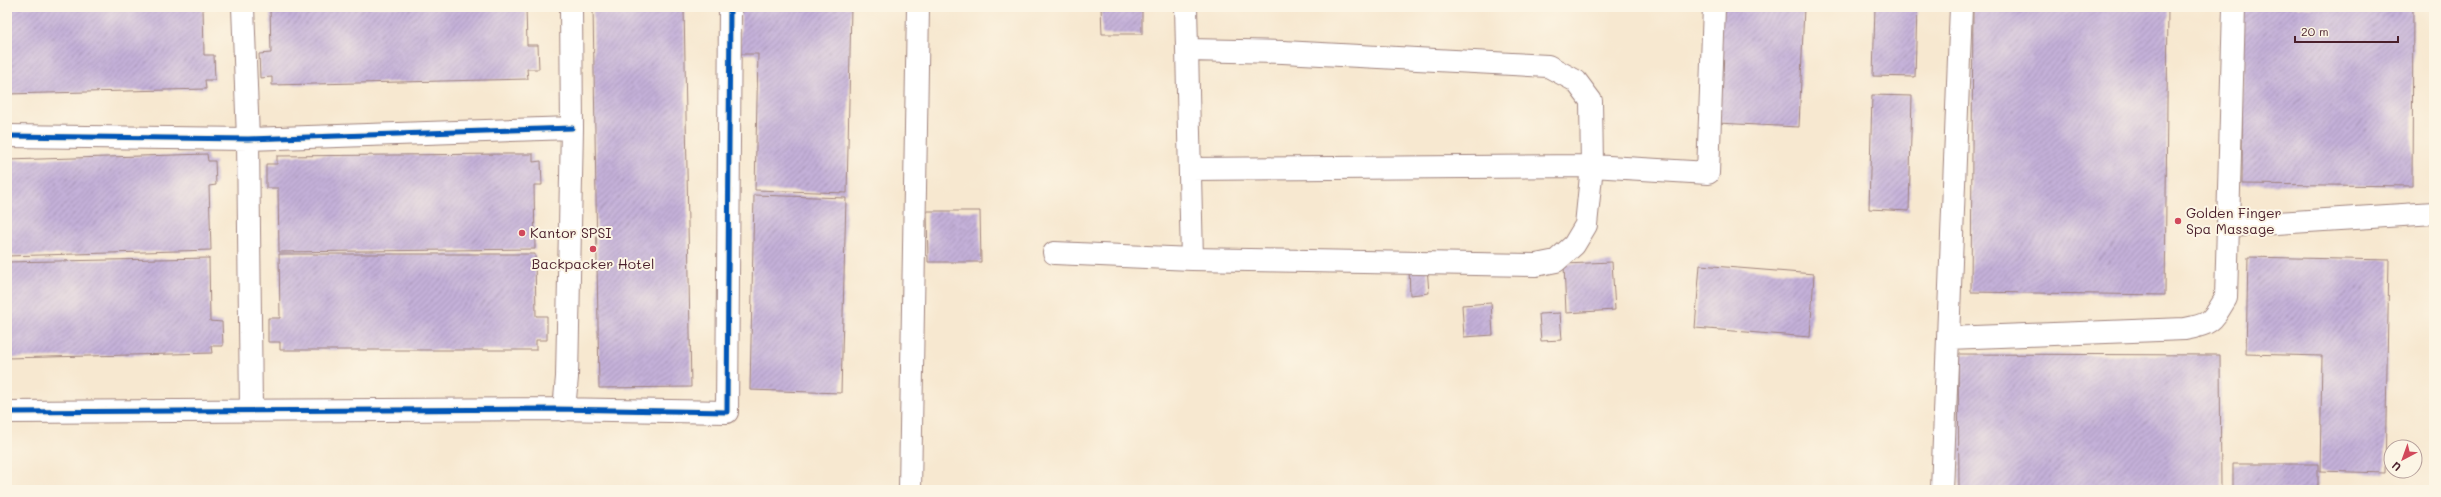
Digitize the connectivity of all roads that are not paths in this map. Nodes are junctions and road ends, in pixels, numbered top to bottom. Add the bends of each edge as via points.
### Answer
1 (243, 7) edge
2 (571, 7) edge
3 (730, 7) edge
4 (918, 7) edge
5 (1186, 7) edge
6 (1714, 7) edge
7 (1962, 7) edge
8 (2234, 7) edge
9 (1188, 50) junction
10 (572, 128) junction
11 (7, 136) edge
12 (248, 139) junction
13 (1592, 166) junction
14 (1190, 169) junction
15 (2434, 213) edge
16 (2229, 226) junction
17 (1054, 253) dead end
18 (1192, 259) junction
19 (1948, 338) junction
20 (251, 410) junction
21 (564, 410) junction
22 (7, 412) edge
23 (910, 490) edge
24 (1942, 490) edge

1 - 12 street
2 - 10 street
3 - 21 street via 727,412
4 - 23 street
5 - 9 street
6 - 13 street via 1708,173
7 - 19 street
8 - 16 street
9 - 13 street via 1283,52 1548,66 1576,81 1591,101
9 - 14 street
10 - 12 street
10 - 21 street via 567,377
11 - 12 street
12 - 20 street
13 - 14 street
13 - 18 street via 1586,225 1574,245 1556,261 1536,265
14 - 18 street
15 - 16 street
16 - 19 street via 2226,298 2207,325 2185,329
17 - 18 street
19 - 24 street
20 - 21 street
20 - 22 street

